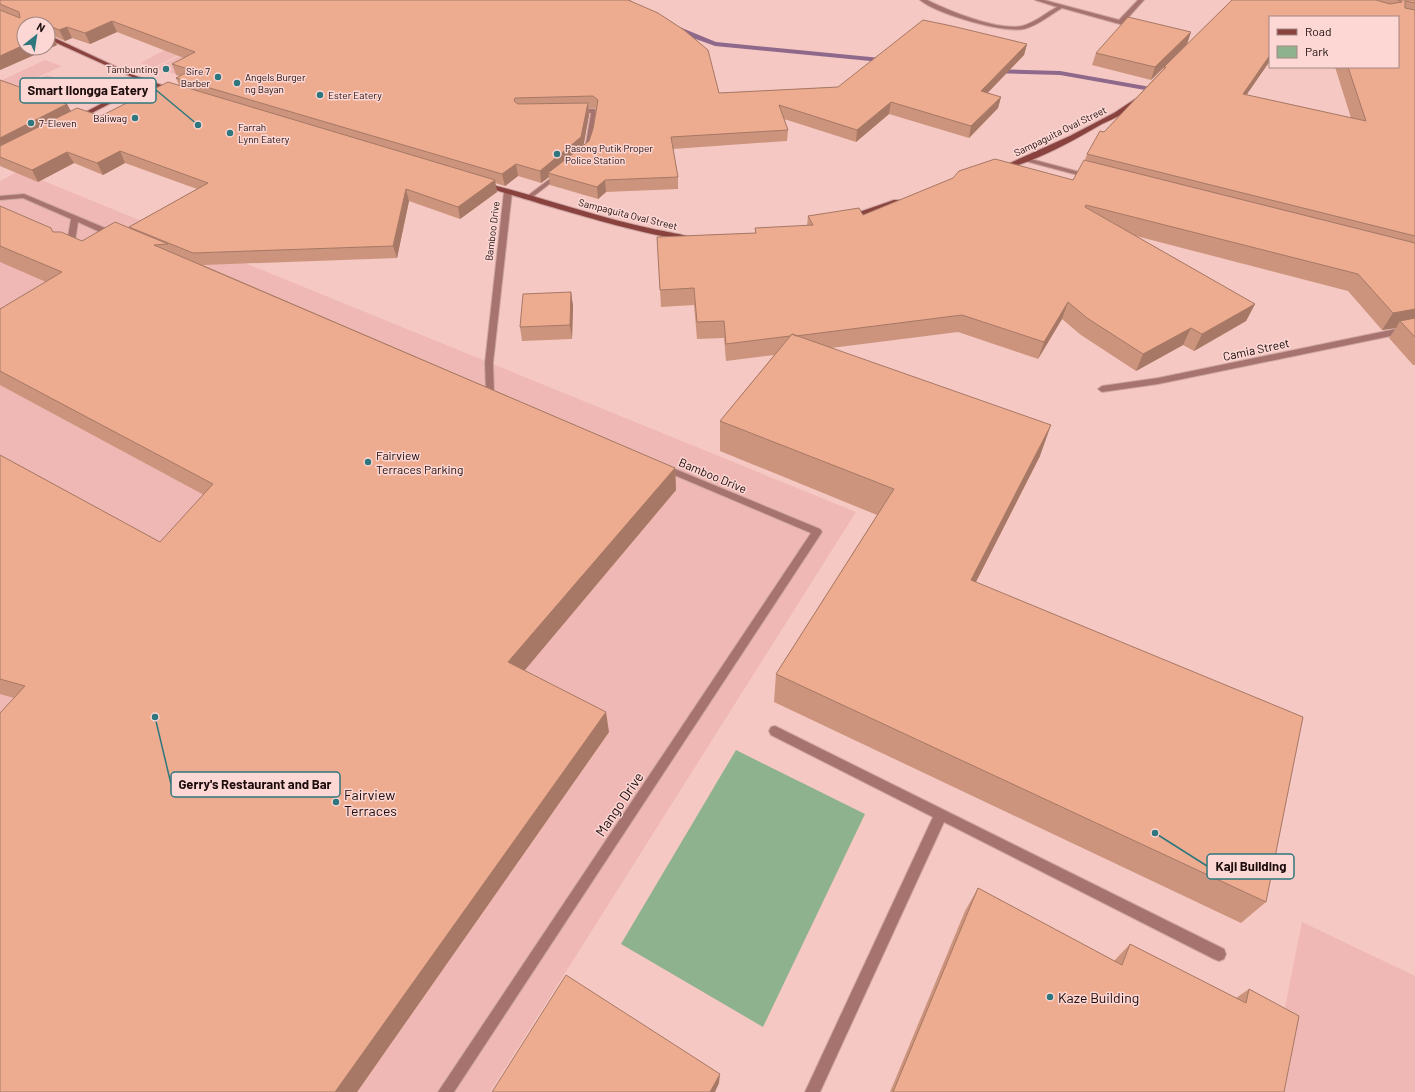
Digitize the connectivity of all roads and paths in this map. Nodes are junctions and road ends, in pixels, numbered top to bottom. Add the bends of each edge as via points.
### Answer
1 (923, 0) edge
2 (1038, 0) edge
3 (1141, 0) edge
4 (1062, 6) junction
5 (1121, 22) junction
6 (1142, 28) edge
7 (56, 40) edge
8 (147, 82) junction
9 (183, 93) edge
10 (1138, 98) edge
11 (572, 111) edge
12 (71, 121) edge
13 (582, 156) edge
14 (1027, 160) junction
15 (997, 169) edge
16 (565, 170) edge
17 (1096, 178) edge
18 (478, 183) edge
19 (508, 192) junction
20 (0, 198) edge
21 (528, 198) junction
22 (902, 200) edge
23 (75, 219) junction
24 (844, 219) edge
25 (698, 238) edge
26 (126, 240) edge
27 (69, 251) edge
28 (1415, 328) edge
29 (1102, 389) dead end
30 (490, 393) edge
31 (657, 464) edge
32 (817, 532) joint
33 (775, 731) dead end
34 (941, 814) junction
35 (1219, 954) dead end
36 (445, 1092) edge
37 (812, 1092) edge

1 - 4 street via 964,17 1010,28 1023,28
2 - 4 street
3 - 5 street
4 - 5 street
5 - 6 street
7 - 8 street
8 - 9 street
8 - 12 street
10 - 14 street, Sampaguita Oval Street via 1127,109
11 - 13 street via 594,111 589,146
14 - 15 street, Sampaguita Oval Street
14 - 17 street
16 - 21 street
18 - 19 street, Sampaguita Oval Street
19 - 21 street, Sampaguita Oval Street
19 - 30 street, Bamboo Drive via 489,363
20 - 23 street via 24,196
21 - 25 street, Sampaguita Oval Street via 614,223 677,237
22 - 24 street
23 - 26 street
23 - 27 street
28 - 29 street, Camia Street via 1158,381
31 - 32 street, Bamboo Drive
32 - 36 street, Mango Drive
33 - 34 street
34 - 35 street
34 - 37 street

